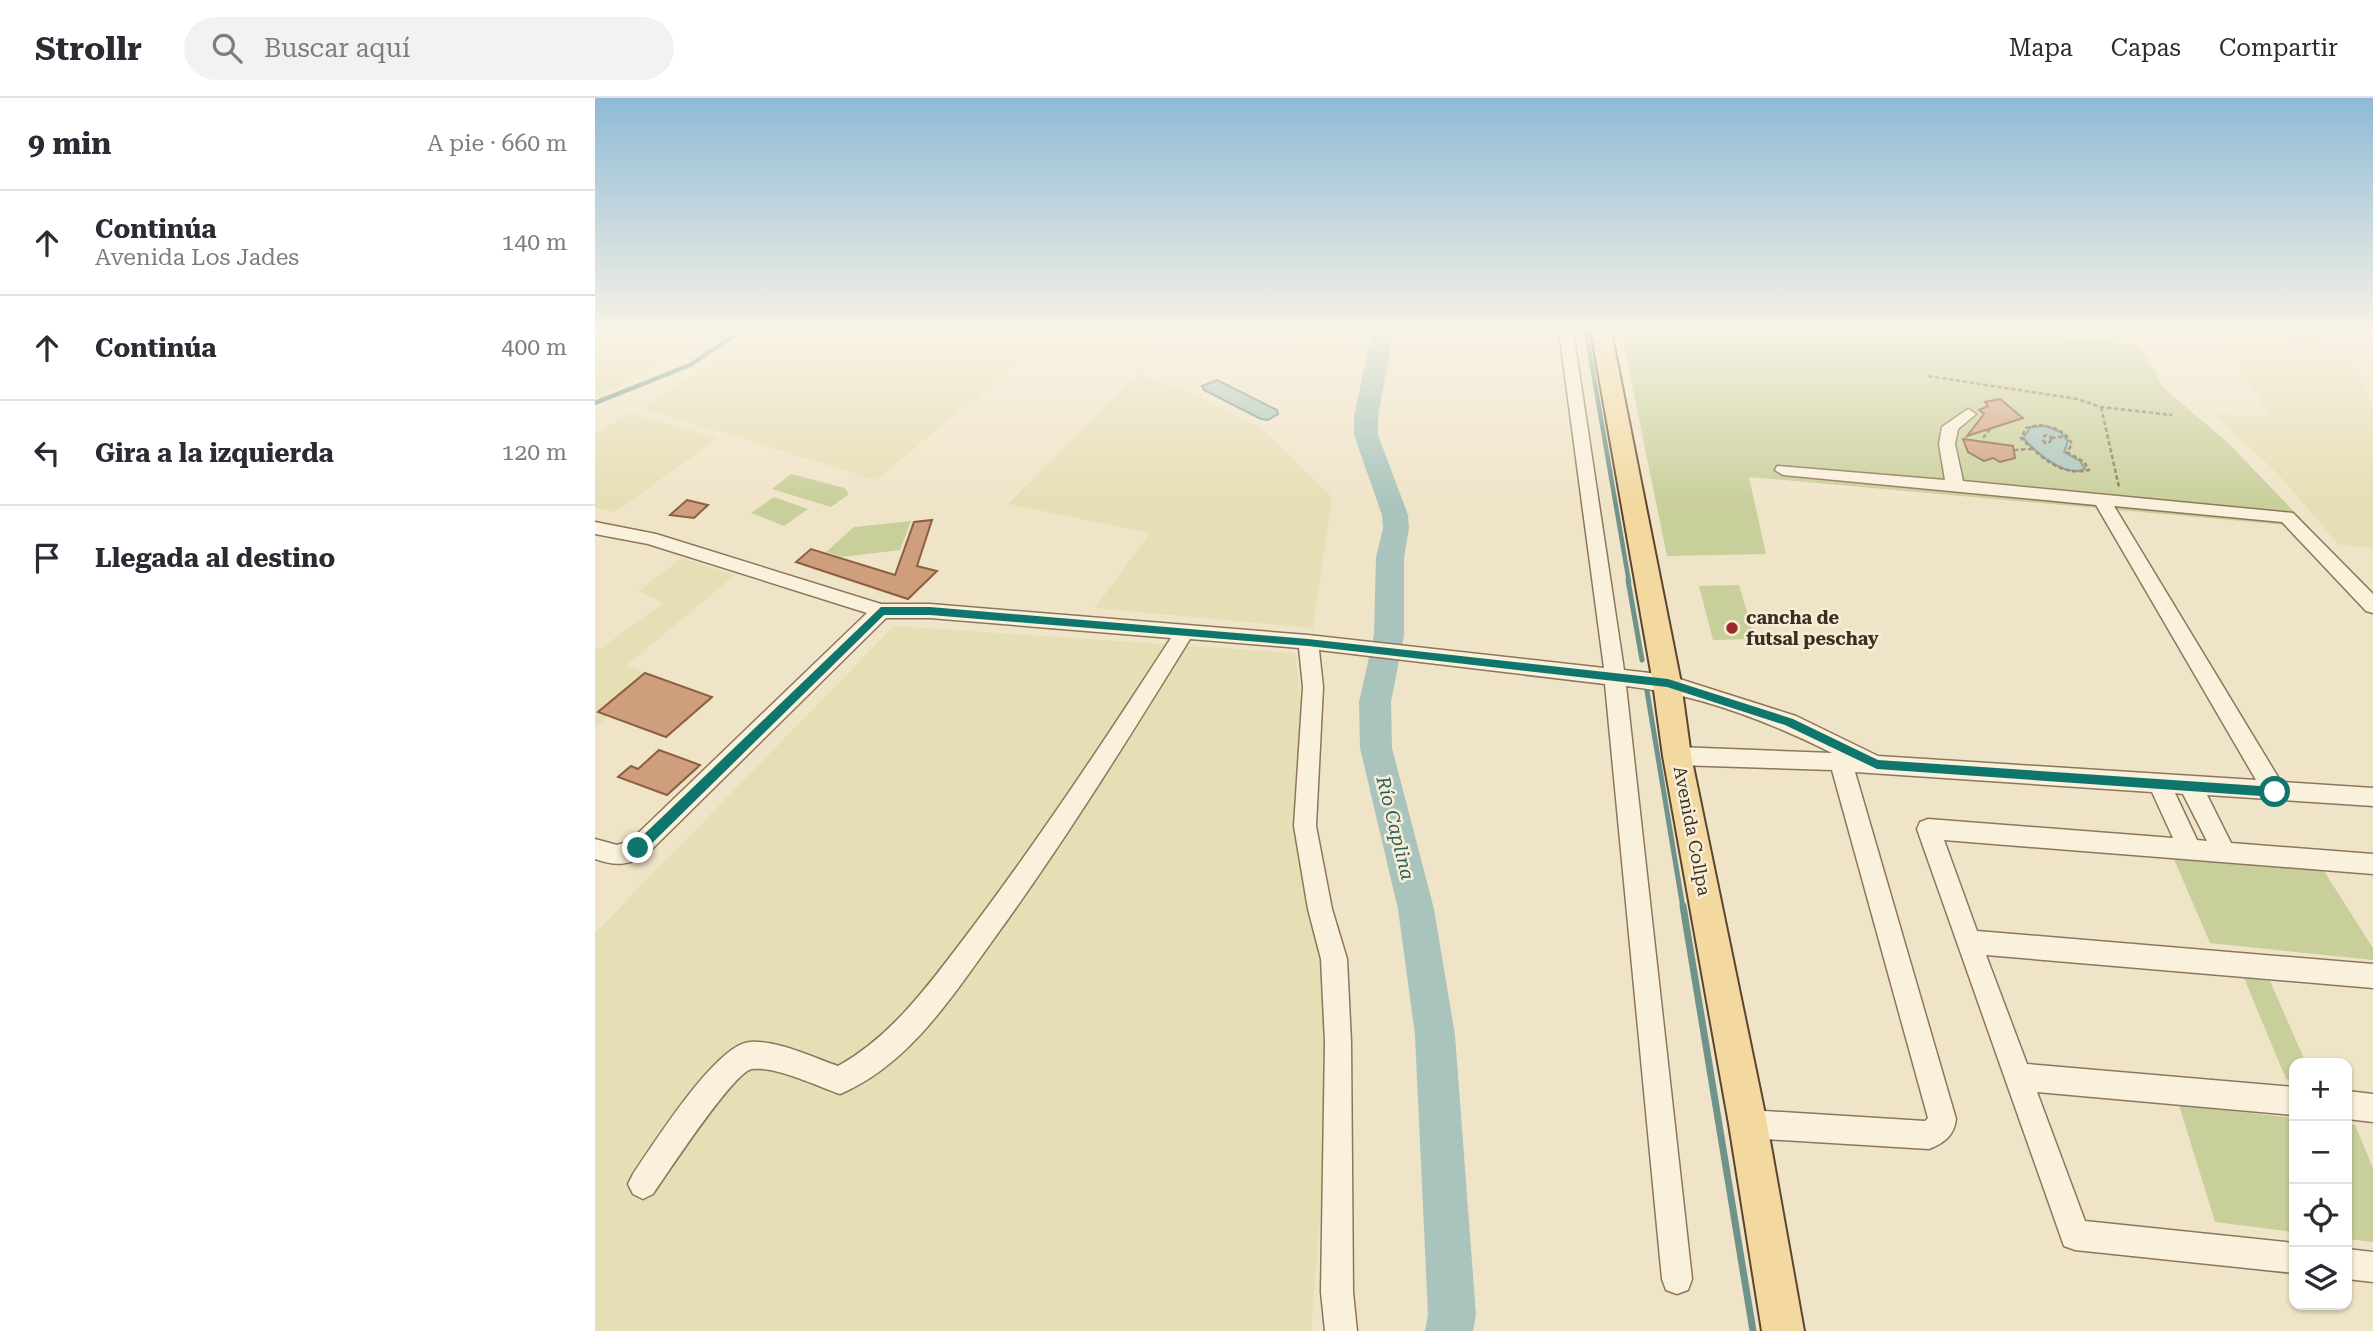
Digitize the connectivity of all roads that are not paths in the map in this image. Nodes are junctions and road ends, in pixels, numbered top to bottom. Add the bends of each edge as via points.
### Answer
1 (1574, 389) edge
2 (1612, 389) edge
3 (1968, 414) dead end
4 (1783, 470) dead end
5 (1955, 486) junction
6 (2101, 499) junction
7 (595, 528) edge
8 (2373, 606) edge
9 (881, 611) junction
10 (1185, 632) junction
11 (1308, 642) junction
12 (1615, 677) junction
13 (1668, 683) junction
14 (1677, 756) junction
15 (1841, 762) junction
16 (1877, 765) junction
17 (2159, 783) junction
18 (2190, 785) junction
19 (2275, 792) junction
20 (2373, 797) edge
21 (595, 849) edge
22 (2189, 849) junction
23 (2224, 852) junction
24 (2373, 864) edge
25 (1969, 942) junction
26 (2373, 976) edge
27 (2018, 1077) junction
28 (2289, 1101) edge
29 (2352, 1106) edge
30 (2373, 1108) edge
31 (1748, 1124) junction
32 (643, 1184) dead end
33 (2289, 1257) edge
34 (2352, 1265) edge
35 (2373, 1267) edge
36 (1677, 1279) dead end
37 (1341, 1331) edge
38 (1783, 1331) edge

1 - 12 street
2 - 13 main road, Avenida Collpa
3 - 5 street via 1950,427 1947,444
4 - 5 street
5 - 6 street
6 - 8 street via 2287,517
6 - 19 street
7 - 9 street via 650,538
9 - 10 street
9 - 21 street via 638,848 624,856
10 - 11 street
10 - 32 street via 1022,881 934,998 897,1036 855,1073 840,1080 748,1055 733,1064 699,1104
11 - 12 street
11 - 37 street via 1313,687 1305,826 1334,959
12 - 13 street
12 - 36 street
13 - 14 main road, Avenida Collpa
13 - 16 street via 1789,722
14 - 15 street
14 - 31 main road, Avenida Collpa
15 - 16 street
15 - 31 street via 1941,1126 1929,1135
16 - 17 street
17 - 18 street
17 - 22 street
18 - 19 street
18 - 23 street
19 - 20 street
22 - 23 street
22 - 25 street via 1928,829
23 - 24 street
25 - 26 street
25 - 27 street
27 - 28 street
27 - 33 street via 2075,1235
29 - 30 street
31 - 38 main road, Avenida Collpa
34 - 35 street

